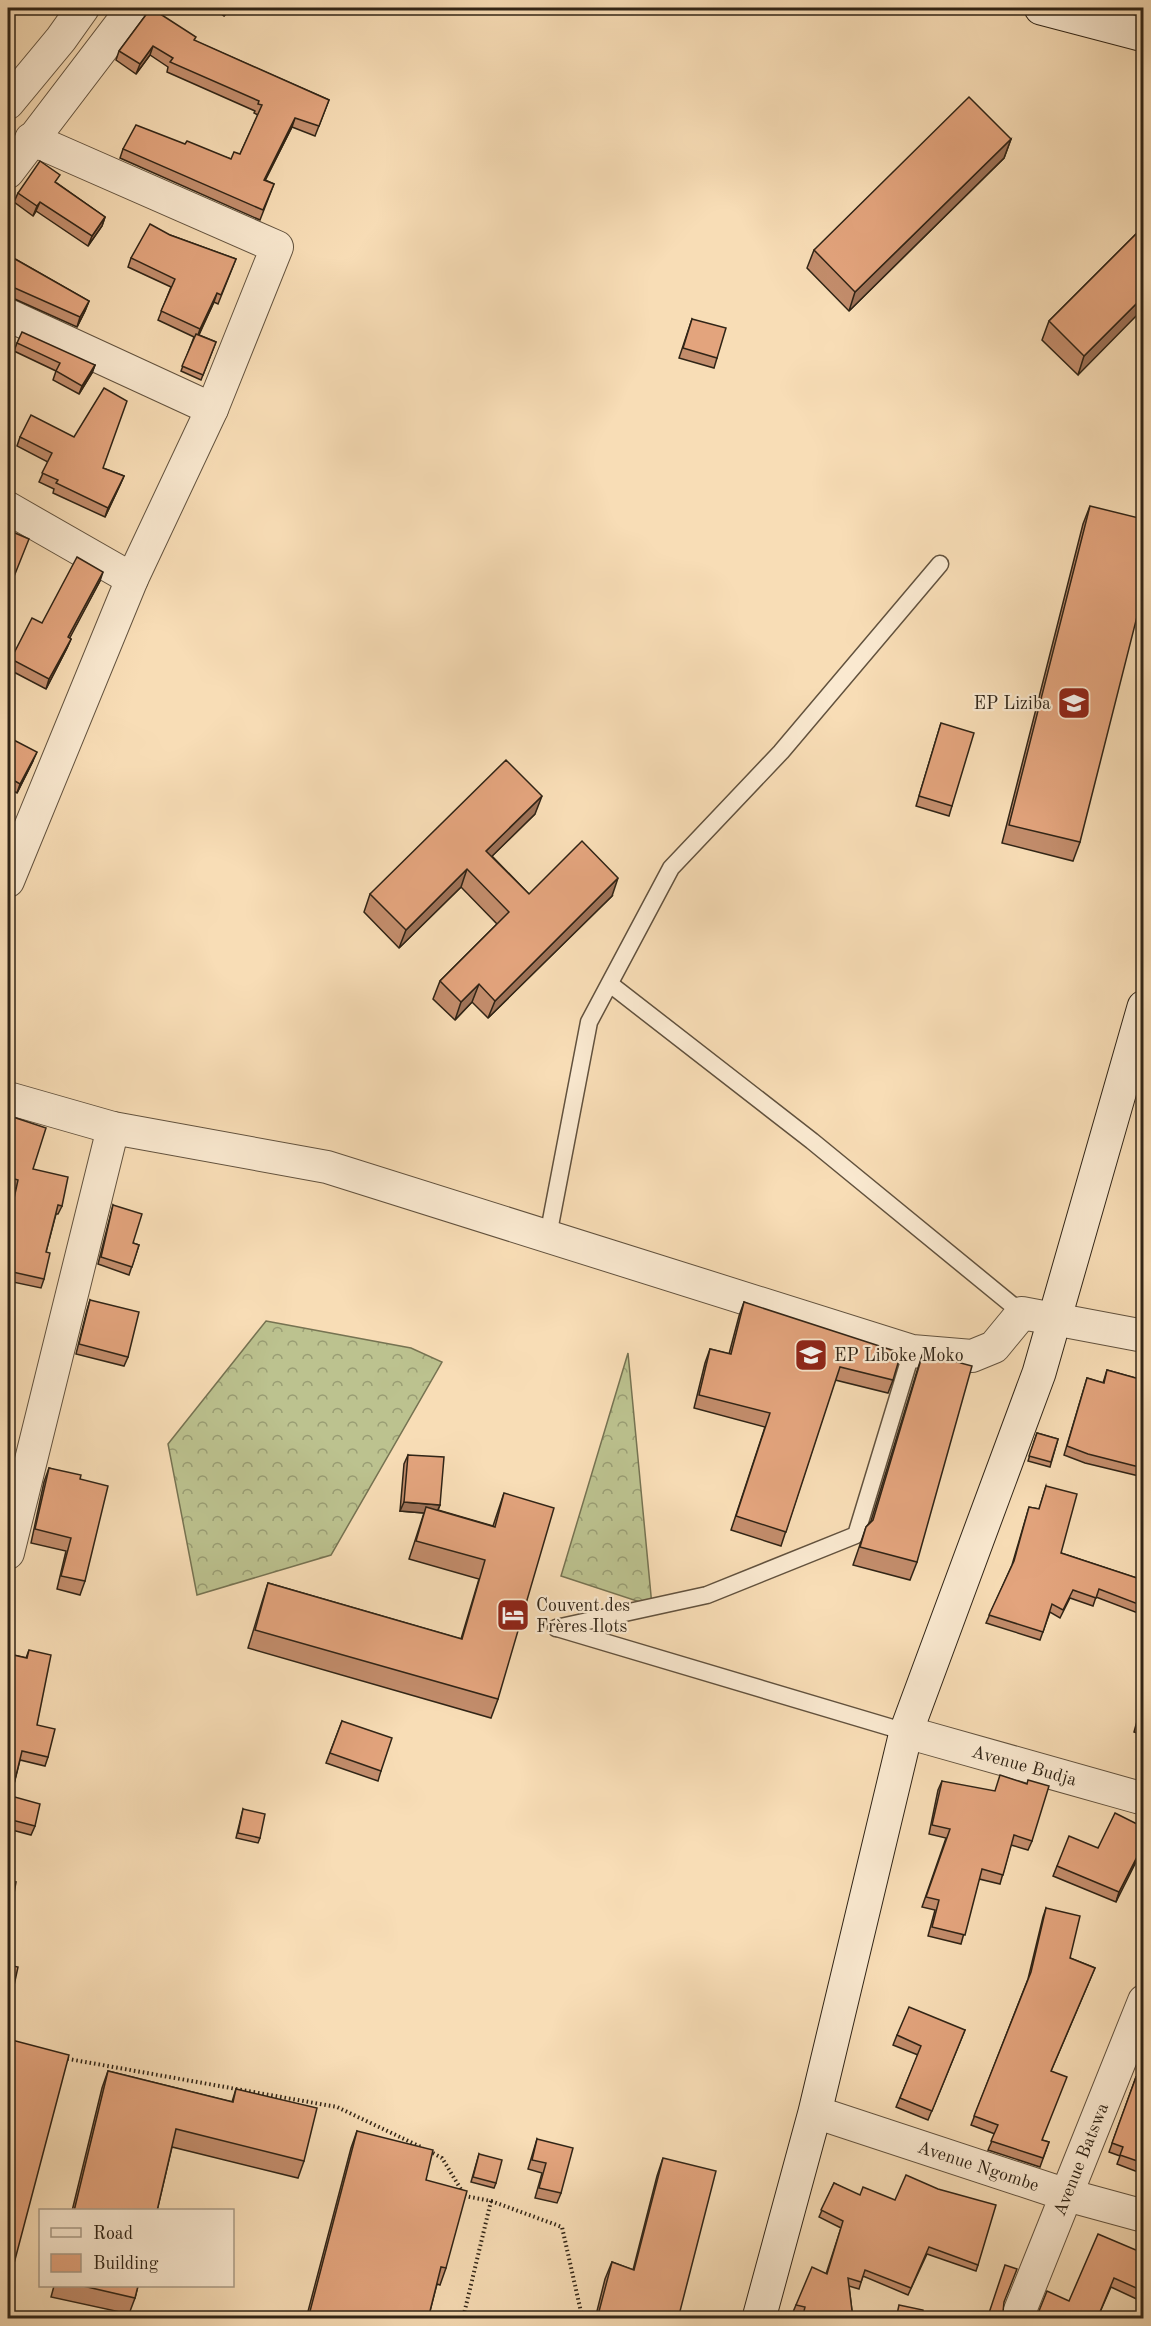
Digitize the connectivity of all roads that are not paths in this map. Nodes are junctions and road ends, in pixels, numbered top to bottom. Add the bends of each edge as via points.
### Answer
1 (83, 8) edge
2 (133, 8) edge
3 (1041, 8) edge
4 (1143, 35) edge
5 (8, 103) edge
6 (31, 139) junction
7 (8, 172) edge
8 (8, 315) edge
9 (212, 409) junction
10 (8, 508) edge
11 (940, 564) dead end
12 (132, 579) junction
13 (8, 881) edge
14 (610, 984) junction
15 (1143, 1007) edge
16 (8, 1098) edge
17 (112, 1128) junction
18 (548, 1236) junction
19 (1022, 1313) junction
20 (1056, 1319) junction
21 (1143, 1336) edge
22 (912, 1351) junction
23 (8, 1553) edge
24 (906, 1732) junction
25 (1143, 1799) edge
26 (1143, 2001) edge
27 (815, 2112) junction
28 (1067, 2195) junction
29 (1143, 2216) edge
30 (759, 2319) edge
31 (1017, 2319) edge

1 - 5 street
2 - 6 street
3 - 4 street
6 - 7 street
6 - 9 street via 277,247
8 - 9 street
9 - 12 street
10 - 12 street
11 - 14 lane via 781,752 671,868
12 - 13 street
14 - 18 lane via 589,1022
14 - 19 lane via 812,1141
15 - 20 street
16 - 17 street
17 - 18 street via 327,1167
17 - 23 street
18 - 22 street
19 - 20 street
19 - 22 street via 994,1347 972,1356
20 - 21 street
20 - 24 street
22 - 24 lane via 856,1535 707,1595 556,1628
24 - 25 street, Avenue Budja
24 - 27 street
26 - 28 street, Avenue Batswa
27 - 28 street, Avenue Ngombe
27 - 30 street
28 - 29 street, Avenue Ngombe
28 - 31 street, Avenue Batswa

